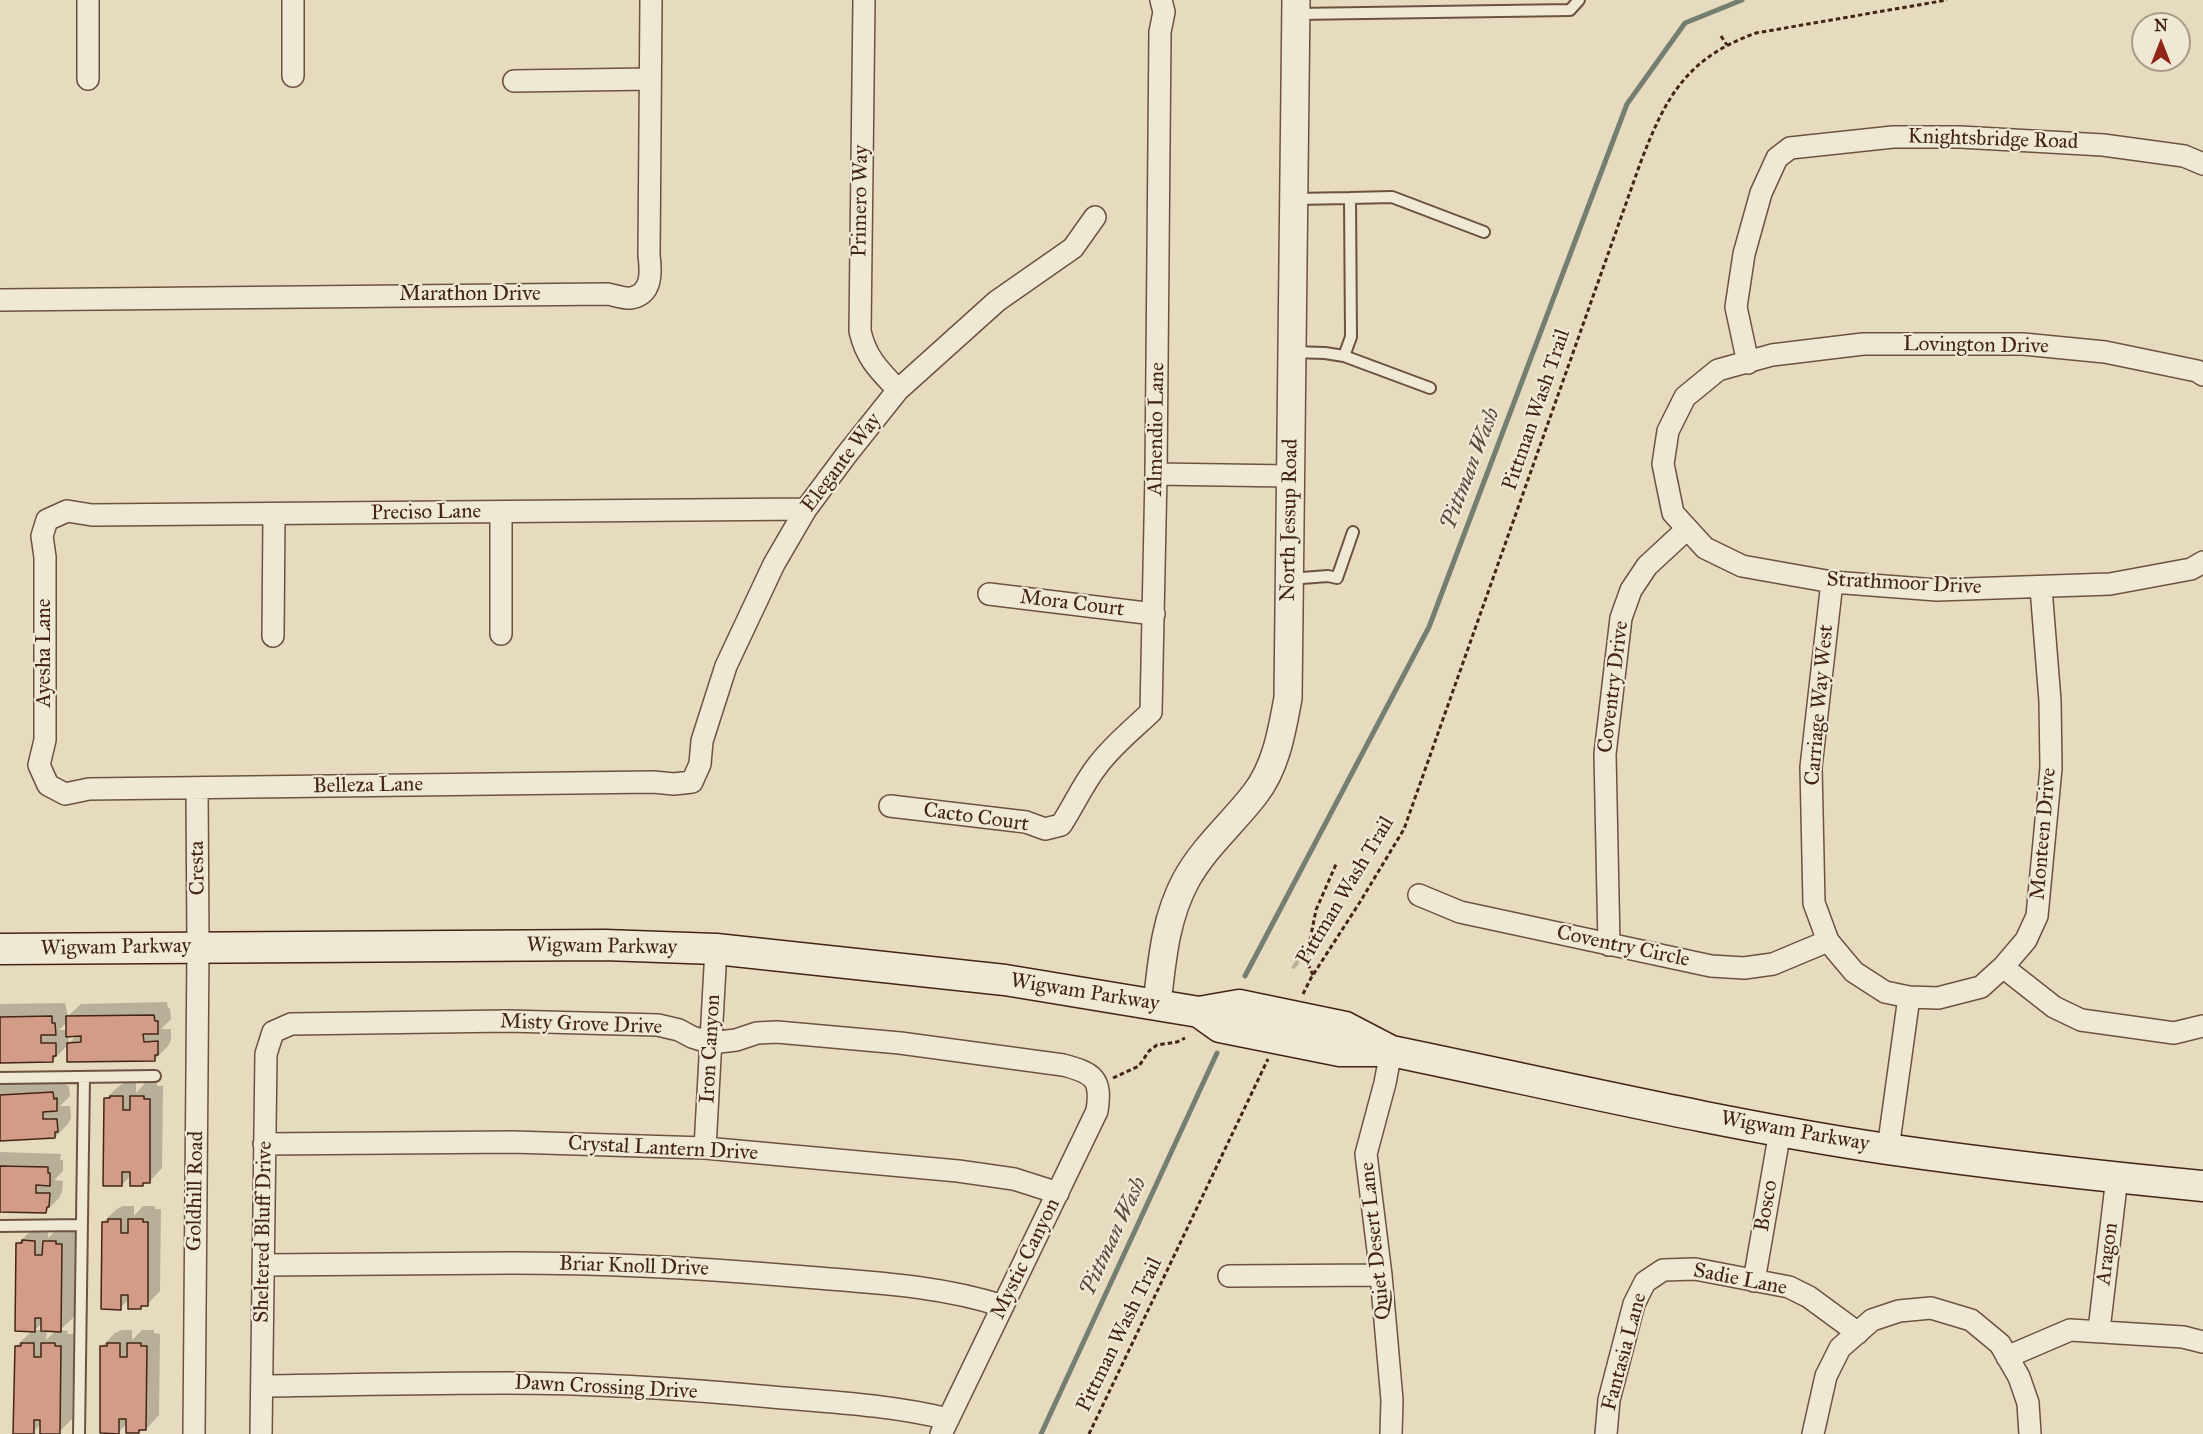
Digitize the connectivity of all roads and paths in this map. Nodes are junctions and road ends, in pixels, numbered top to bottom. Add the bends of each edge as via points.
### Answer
1 (88, 0) edge
2 (293, 0) edge
3 (651, 0) edge
4 (864, 0) edge
5 (1161, 0) edge
6 (1579, 0) edge
7 (1947, 0) edge
8 (1462, 6) edge
9 (1296, 7) edge
10 (1721, 36) dead end
11 (1727, 45) junction
12 (293, 76) dead end
13 (88, 79) dead end
14 (650, 80) junction
15 (514, 81) dead end
16 (2203, 164) edge
17 (1350, 198) junction
18 (1293, 199) junction
19 (1095, 217) dead end
20 (1484, 232) dead end
21 (0, 300) edge
22 (1292, 352) junction
23 (1344, 356) junction
24 (1748, 363) junction
25 (2203, 375) edge
26 (1430, 388) dead end
27 (898, 390) junction
28 (1156, 474) junction
29 (1290, 476) junction
30 (806, 509) junction
31 (501, 512) junction
32 (274, 514) junction
33 (47, 520) joint
34 (1687, 529) junction
35 (1353, 532) dead end
36 (2203, 562) edge
37 (1289, 579) junction
38 (1832, 582) junction
39 (2041, 588) junction
40 (989, 594) dead end
41 (1154, 614) junction
42 (501, 634) dead end
43 (273, 636) dead end
44 (692, 782) joint
45 (48, 785) joint
46 (197, 788) junction
47 (890, 806) dead end
48 (1061, 825) joint
49 (1337, 862) dead end
50 (1419, 895) dead end
51 (1828, 941) junction
52 (1609, 945) junction
53 (198, 947) junction
54 (0, 949) edge
55 (716, 949) junction
56 (2003, 967) junction
57 (1313, 975) junction
58 (1303, 995) dead end
59 (1909, 997) junction
60 (1157, 1004) junction
61 (2203, 1026) edge
62 (273, 1032) joint
63 (1185, 1038) dead end
64 (711, 1043) junction
65 (1391, 1051) junction
66 (1270, 1054) dead end
67 (155, 1076) dead end
68 (84, 1077) junction
69 (0, 1078) edge
70 (1097, 1083) junction
71 (1780, 1131) junction
72 (264, 1144) junction
73 (705, 1148) junction
74 (1888, 1149) junction
75 (2117, 1177) junction
76 (2203, 1186) edge
77 (1058, 1192) junction
78 (82, 1225) junction
79 (0, 1226) edge
80 (263, 1265) junction
81 (1381, 1275) junction
82 (1229, 1276) dead end
83 (1653, 1276) joint
84 (1754, 1281) junction
85 (1003, 1306) junction
86 (2099, 1330) junction
87 (1858, 1333) junction
88 (2203, 1342) edge
89 (2007, 1356) junction
90 (262, 1386) junction
91 (945, 1427) edge
92 (79, 1434) edge
93 (194, 1434) edge
94 (261, 1434) edge
95 (1089, 1434) edge
96 (1391, 1434) edge
97 (1606, 1434) edge
98 (1813, 1434) edge
99 (2030, 1434) edge

1 - 13 street
2 - 12 street
3 - 14 street, Marathon Drive
4 - 27 street, Primero Way via 860,331 864,348 875,366
5 - 28 street, Almendio Lane via 1164,12
6 - 8 lane via 1570,10
7 - 11 path, Pittman Wash Trail via 1779,28
8 - 9 lane
9 - 18 street, North Jessup Road
10 - 11 path
11 - 57 path, Pittman Wash Trail via 1692,70 1671,94 1655,124 1404,829
14 - 15 street
14 - 21 street, Marathon Drive via 648,255 652,276 645,291 631,298 608,294
16 - 24 street, Knightsbridge Road via 2184,156 2103,145 1960,136 1893,137 1790,148 1777,158 1761,193 1744,254 1736,307
17 - 18 lane
17 - 20 lane via 1392,197
17 - 23 lane via 1351,337
18 - 22 street, North Jessup Road
19 - 27 street, Elegante Way via 1073,248 997,302
22 - 23 lane
22 - 29 street, North Jessup Road
23 - 26 lane
24 - 25 street, Lovington Drive via 1772,355 1863,344 2024,344 2105,352 2197,370
24 - 34 street via 1718,370 1685,397 1668,431 1663,464 1673,513
27 - 30 street, Elegante Way
28 - 29 street
28 - 41 street, Almendio Lane
29 - 37 street, North Jessup Road
30 - 31 street, Preciso Lane
30 - 44 street, Elegante Way via 769,574 726,666
31 - 32 street, Preciso Lane
31 - 42 street
32 - 33 street, Preciso Lane via 92,515 67,511
32 - 43 street
33 - 45 street, Ayesha Lane via 42,536 45,740 39,765
34 - 38 street, Strathmoor Drive via 1705,548 1742,566
34 - 52 street, Coventry Drive via 1647,566 1631,590 1620,618 1605,754
35 - 37 lane via 1337,578
36 - 39 street, Strathmoor Drive via 2191,569 2110,584
37 - 60 street, North Jessup Road via 1288,699 1272,765 1257,792 1206,850 1172,908
38 - 39 street, Strathmoor Drive via 1937,590
38 - 51 street, Carriage Way West via 1810,767 1814,903
39 - 56 street, Monteen Drive via 2050,701 2050,768 2037,916 2026,940
40 - 41 street, Mora Court
41 - 48 street, Almendio Lane via 1151,712 1098,765
44 - 46 street, Belleza Lane
45 - 46 street, Belleza Lane via 65,794 89,789
46 - 53 street, Cresta
47 - 48 street, Cacto Court via 1026,822 1045,829
49 - 57 path via 1316,910 1306,960
50 - 52 street, Coventry Circle via 1460,912
51 - 52 street, Coventry Circle via 1773,964 1744,968 1711,966
51 - 59 street, Carriage Way West via 1854,972 1886,992
53 - 54 main road, Wigwam Parkway
53 - 55 main road, Wigwam Parkway via 606,945
53 - 93 street, Goldhill Road
55 - 60 main road, Wigwam Parkway via 1005,980
55 - 64 street, Iron Canyon
56 - 59 street, Monteen Drive via 1981,987 1938,998
56 - 61 street via 2054,1007 2081,1020 2174,1033
57 - 58 path, Pittman Wash Trail
59 - 74 street
60 - 65 main road, Wigwam Parkway via 1199,1012 1239,1005 1293,1015 1345,1027
62 - 64 street, Misty Grove Drive via 291,1024 508,1021 658,1025
62 - 72 street, Sheltered Bluff Drive via 266,1054
63 - 70 path via 1157,1045 1139,1066
64 - 70 street, Misty Grove Drive via 777,1032 900,1043 1063,1065 1084,1070
64 - 73 street, Iron Canyon
65 - 71 main road, Wigwam Parkway
65 - 81 street, Quiet Desert Lane via 1366,1154
66 - 95 path, Pittman Wash Trail
67 - 68 lane
68 - 69 lane
68 - 78 lane
70 - 77 street, Mystic Canyon via 1097,1111
71 - 74 main road, Wigwam Parkway
71 - 84 street, Bosco
72 - 73 street, Crystal Lantern Drive via 513,1142
72 - 80 street, Sheltered Bluff Drive
73 - 77 street, Crystal Lantern Drive via 958,1171 1014,1179
74 - 75 main road, Wigwam Parkway
75 - 76 main road, Wigwam Parkway
75 - 86 street, Aragon
77 - 85 street, Mystic Canyon
78 - 79 lane
78 - 92 lane
80 - 85 street, Briar Knoll Drive via 626,1265 915,1288 976,1297
80 - 90 street, Sheltered Bluff Drive
81 - 82 street
81 - 96 street, Quiet Desert Lane via 1392,1400
83 - 84 street, Sadie Lane via 1663,1270 1695,1269
83 - 97 street, Fantasia Lane via 1645,1281 1634,1304 1609,1400
84 - 87 street, Sadie Lane via 1789,1287 1809,1297
85 - 91 street, Mystic Canyon
86 - 88 street
86 - 89 street via 2070,1330
87 - 89 street via 1872,1320 1899,1311 1931,1308 1971,1320 2000,1344
87 - 98 street via 1840,1348 1826,1376
89 - 99 street via 2028,1403
90 - 91 street, Dawn Crossing Drive via 510,1383 630,1387 868,1406 929,1414
90 - 94 street, Sheltered Bluff Drive

